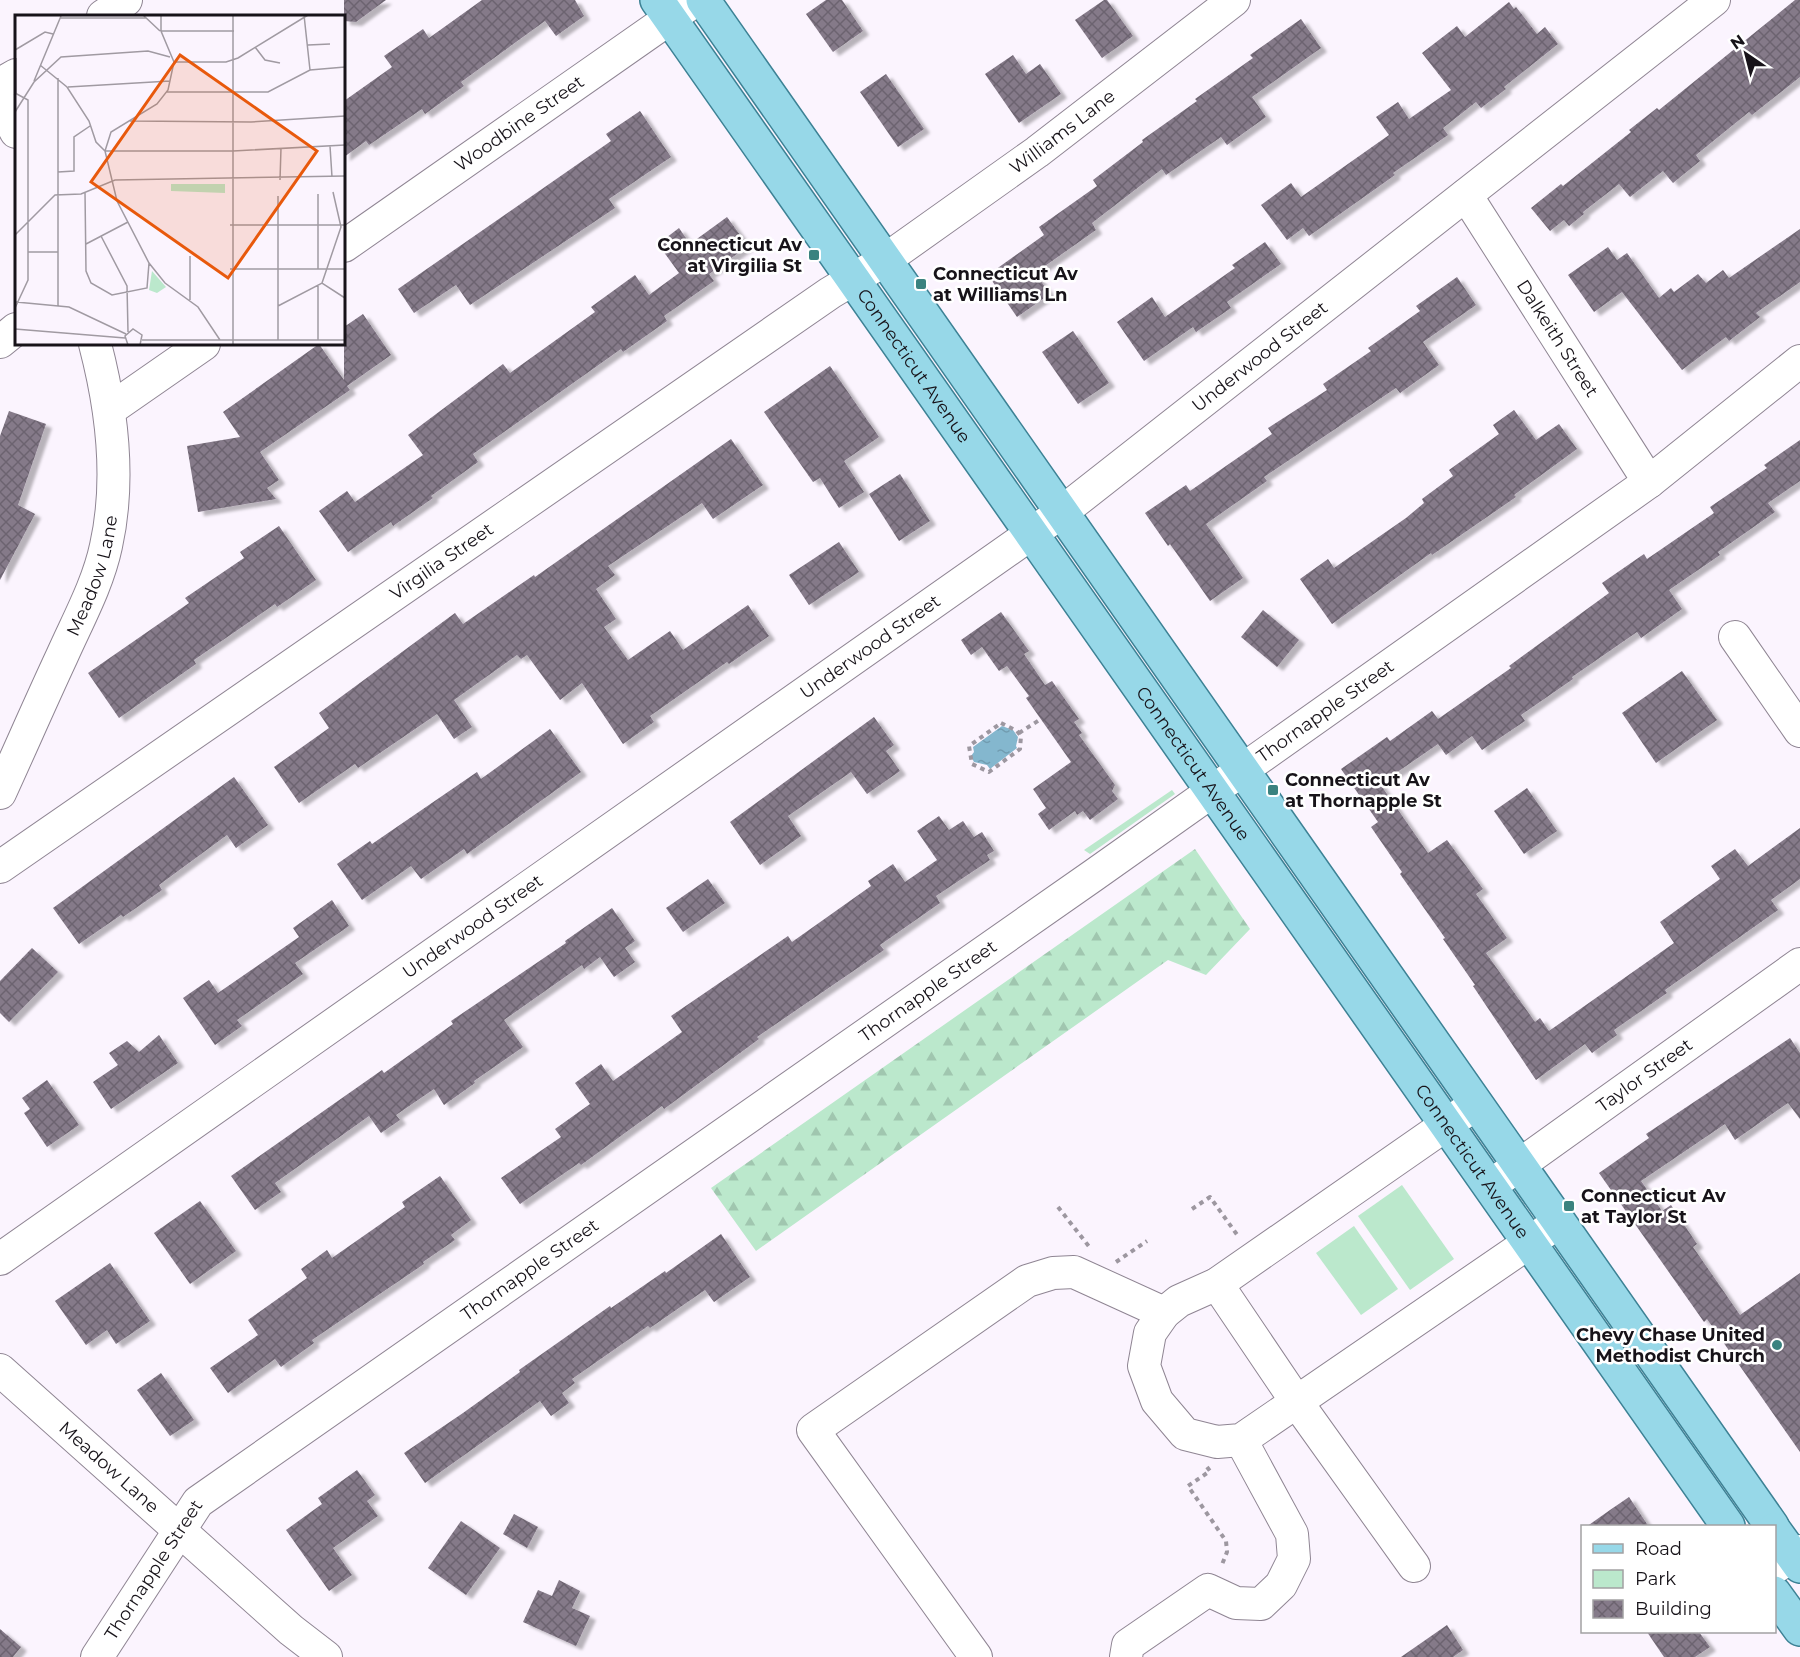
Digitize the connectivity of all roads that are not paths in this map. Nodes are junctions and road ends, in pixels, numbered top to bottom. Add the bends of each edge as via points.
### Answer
1 (126, 0) edge
2 (703, 0) edge
3 (1234, 0) edge
4 (1714, 0) edge
5 (674, 6) edge
6 (104, 15) edge
7 (15, 76) edge
8 (0, 84) edge
9 (0, 103) edge
10 (15, 130) edge
11 (1466, 195) junction
12 (345, 245) edge
13 (885, 260) junction
14 (854, 279) junction
15 (15, 330) edge
16 (0, 342) edge
17 (95, 345) edge
18 (203, 345) edge
19 (1800, 361) edge
20 (109, 410) junction
21 (1649, 482) junction
22 (1062, 512) junction
23 (1032, 534) junction
24 (1735, 637) dead end
25 (1800, 731) edge
26 (1242, 770) junction
27 (1212, 791) junction
28 (0, 793) edge
29 (0, 867) edge
30 (1800, 964) edge
31 (1476, 1104) junction
32 (1446, 1123) junction
33 (1520, 1166) junction
34 (1490, 1186) junction
35 (1559, 1222) junction
36 (1528, 1241) junction
37 (0, 1259) edge
38 (1217, 1284) junction
39 (1164, 1313) junction
40 (0, 1370) edge
41 (1296, 1401) junction
42 (1241, 1440) junction
43 (1727, 1525) edge
44 (1769, 1525) edge
45 (180, 1529) junction
46 (1776, 1536) edge
47 (1786, 1550) edge
48 (1414, 1566) dead end
49 (1776, 1596) edge
50 (1800, 1629) edge
51 (97, 1657) edge
52 (326, 1657) edge
53 (976, 1657) edge
54 (1126, 1657) edge

1 - 6 street
2 - 13 main road, Connecticut Avenue
3 - 13 street, Williams Lane via 1073,125
4 - 11 street, Underwood Street
5 - 12 street, Woodbine Street
5 - 14 main road, Connecticut Avenue
7 - 8 street
9 - 10 street
11 - 21 street, Dalkeith Street
11 - 22 street, Underwood Street
13 - 14 street, Virgilia Street
13 - 22 main road, Connecticut Avenue
14 - 23 main road, Connecticut Avenue
14 - 29 street, Virgilia Street
15 - 16 street
17 - 20 street, Meadow Lane
18 - 20 street
19 - 21 street, Thornapple Street
20 - 28 street, Meadow Lane via 113,502 99,573
21 - 26 street, Thornapple Street
22 - 23 street, Underwood Street
22 - 26 main road, Connecticut Avenue
23 - 27 main road, Connecticut Avenue
23 - 37 street, Underwood Street
24 - 25 street
26 - 27 street, Thornapple Street
26 - 31 main road, Connecticut Avenue
27 - 32 main road, Connecticut Avenue
27 - 45 street, Thornapple Street via 198,1502
30 - 33 street, Taylor Street
31 - 32 street
31 - 33 main road, Connecticut Avenue
32 - 34 main road, Connecticut Avenue
32 - 38 street
33 - 34 street, Taylor Street
33 - 35 main road, Connecticut Avenue
34 - 36 main road, Connecticut Avenue
35 - 36 street
35 - 44 main road, Connecticut Avenue
36 - 41 street
36 - 43 main road, Connecticut Avenue
38 - 39 street via 1179,1301
38 - 41 street
39 - 42 street via 1150,1333 1144,1366 1158,1401 1185,1434 1216,1442
39 - 53 street via 1074,1272 1027,1281 813,1430
40 - 45 street, Meadow Lane
41 - 42 street
41 - 48 street
42 - 54 street via 1292,1534 1294,1559 1281,1585 1261,1604 1236,1603 1208,1590 1128,1645
45 - 51 street, Thornapple Street
45 - 52 street, Meadow Lane
46 - 47 main road, Connecticut Avenue
49 - 50 main road

